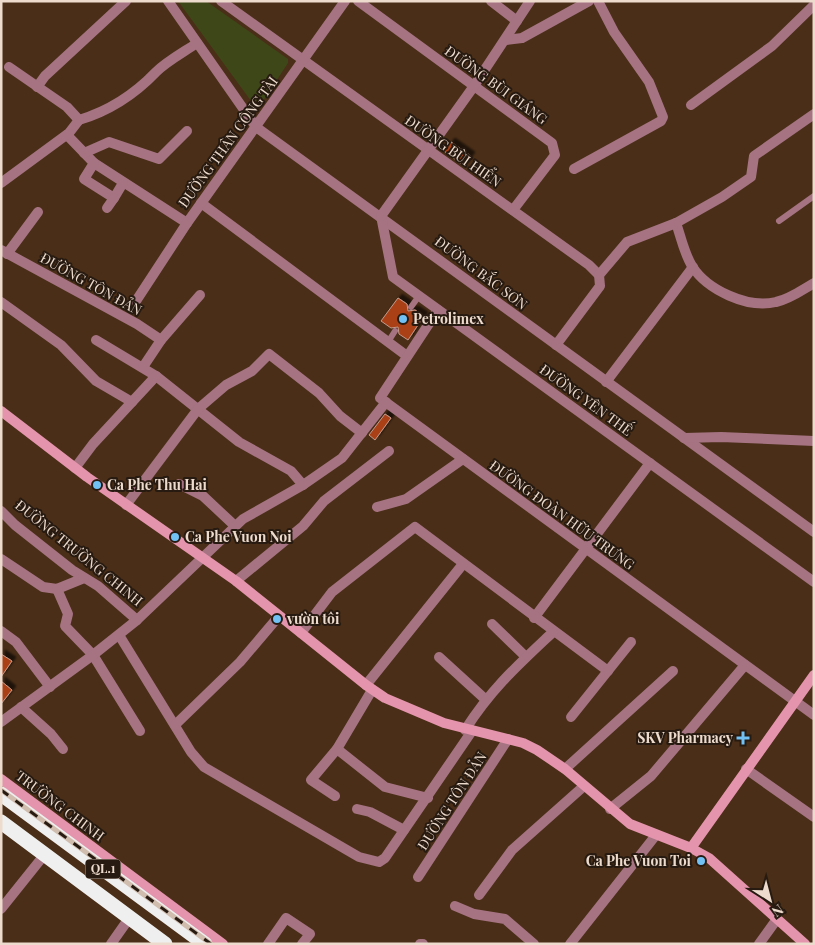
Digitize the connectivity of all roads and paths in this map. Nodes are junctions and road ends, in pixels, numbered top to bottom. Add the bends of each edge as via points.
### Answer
1 (126, 1) edge
2 (168, 1) edge
3 (221, 1) edge
4 (345, 1) edge
5 (358, 1) edge
6 (490, 1) edge
7 (530, 1) edge
8 (589, 1) edge
9 (598, 1) edge
10 (814, 5) edge
11 (517, 21) junction
12 (506, 40) junction
13 (197, 43) junction
14 (305, 60) junction
15 (9, 67) dead end
16 (37, 86) junction
17 (474, 86) junction
18 (691, 104) dead end
19 (814, 114) edge
20 (79, 120) junction
21 (256, 127) junction
22 (187, 131) dead end
23 (66, 134) junction
24 (427, 151) junction
25 (84, 153) junction
26 (94, 163) junction
27 (574, 169) dead end
28 (1, 183) edge
29 (123, 183) junction
30 (114, 198) junction
31 (813, 198) edge
32 (201, 203) junction
33 (107, 208) dead end
34 (513, 210) junction
35 (38, 212) dead end
36 (381, 216) junction
37 (779, 221) dead end
38 (187, 223) junction
39 (676, 223) junction
40 (3, 252) edge
41 (693, 267) junction
42 (599, 275) junction
43 (814, 283) edge
44 (200, 295) dead end
45 (419, 296) junction
46 (136, 301) dead end
47 (1, 302) edge
48 (411, 307) dead end
49 (438, 310) junction
50 (395, 331) dead end
51 (96, 340) dead end
52 (161, 340) junction
53 (388, 342) junction
54 (556, 345) junction
55 (407, 356) junction
56 (143, 367) junction
57 (156, 376) junction
58 (606, 382) junction
59 (132, 402) junction
60 (386, 402) junction
61 (198, 408) junction
62 (1, 411) edge
63 (362, 433) junction
64 (684, 438) junction
65 (814, 441) edge
66 (389, 451) dead end
67 (462, 458) junction
68 (650, 463) junction
69 (75, 468) junction
70 (180, 484) dead end
71 (303, 485) junction
72 (126, 505) junction
73 (377, 507) dead end
74 (1, 511) edge
75 (234, 525) junction
76 (814, 532) edge
77 (585, 549) junction
78 (204, 558) junction
79 (1, 559) edge
80 (463, 564) junction
81 (84, 578) junction
82 (236, 581) junction
83 (814, 582) edge
84 (57, 589) junction
85 (279, 616) junction
86 (534, 618) junction
87 (137, 620) junction
88 (492, 624) dead end
89 (1, 631) edge
90 (553, 632) junction
91 (302, 633) junction
92 (119, 635) junction
93 (631, 642) dead end
94 (93, 655) junction
95 (439, 656) dead end
96 (526, 657) junction
97 (745, 665) junction
98 (608, 671) junction
99 (673, 671) dead end
100 (814, 675) edge
101 (50, 687) junction
102 (369, 687) junction
103 (485, 699) junction
104 (795, 701) junction
105 (21, 707) junction
106 (814, 715) edge
107 (571, 718) dead end
108 (1, 722) edge
109 (175, 725) junction
110 (469, 730) junction
111 (140, 731) dead end
112 (508, 739) junction
113 (63, 749) dead end
114 (337, 749) junction
115 (565, 769) junction
116 (746, 769) junction
117 (1, 779) edge
118 (584, 786) junction
119 (1, 794) edge
120 (334, 796) dead end
121 (428, 798) junction
122 (357, 809) dead end
123 (610, 809) junction
124 (814, 817) edge
125 (1, 822) edge
126 (404, 830) junction
127 (656, 834) junction
128 (691, 848) junction
129 (45, 854) junction
130 (418, 877) dead end
131 (479, 895) dead end
132 (455, 906) dead end
133 (1, 909) edge
134 (170, 917) junction
135 (130, 918) junction
136 (777, 920) junction
137 (160, 940) edge
138 (111, 944) edge
139 (205, 944) edge
140 (223, 944) edge
141 (268, 944) edge
142 (302, 944) edge
143 (534, 944) edge
144 (570, 944) edge
145 (759, 944) edge
146 (805, 944) edge

1 - 16 street
2 - 13 street, ĐƯỜNG BẮC SƠN
3 - 14 street, ĐƯỜNG BÙI HIỂN
4 - 14 street, ĐƯỜNG THÂN CÔNG TÀI
5 - 17 street, ĐƯỜNG BÙI GIÁNG
6 - 11 street
7 - 11 street
8 - 12 street via 522,38
9 - 27 street via 614,32 650,82 664,117
10 - 18 street via 776,42
11 - 12 street
12 - 17 street
13 - 20 street via 156,72 128,98 98,115
13 - 21 street, ĐƯỜNG BẮC SƠN
14 - 21 street, ĐƯỜNG THÂN CÔNG TÀI
14 - 24 street, ĐƯỜNG BÙI HIỂN
15 - 16 street
16 - 20 street via 67,107
17 - 24 street
17 - 34 street, ĐƯỜNG BÙI GIÁNG via 547,138 555,149 554,155
19 - 39 street via 754,156 751,177
20 - 23 street
21 - 32 street, ĐƯỜNG THÂN CÔNG TÀI
21 - 36 street, ĐƯỜNG BẮC SƠN
22 - 25 street via 159,159 109,142
23 - 25 street
23 - 28 street
24 - 34 street, ĐƯỜNG BÙI HIỂN
24 - 36 street
25 - 26 street
26 - 29 street
26 - 30 street via 84,179
29 - 30 street
29 - 38 street
30 - 33 street
31 - 37 lane
32 - 38 street, ĐƯỜNG THÂN CÔNG TÀI
32 - 53 street
34 - 42 street, ĐƯỜNG BÙI HIỂN via 589,264
35 - 40 street, ĐƯỜNG TÔN ĐẢN
36 - 45 street, ĐƯỜNG YÊN THẾ via 392,277
36 - 54 street, ĐƯỜNG BẮC SƠN
38 - 46 street, ĐƯỜNG THÂN CÔNG TÀI
39 - 41 street
39 - 42 street via 624,244
40 - 52 street, ĐƯỜNG TÔN ĐẢN
41 - 43 street via 710,283 734,296 766,303 786,298
41 - 58 street
42 - 54 street via 600,286
44 - 52 street
45 - 48 lane
45 - 49 street, ĐƯỜNG YÊN THẾ
47 - 59 street via 61,345 96,381
49 - 55 street via 419,331
49 - 68 street, ĐƯỜNG YÊN THẾ
50 - 53 lane
51 - 56 street
52 - 56 street
53 - 55 street
54 - 58 street, ĐƯỜNG BẮC SƠN
55 - 60 street via 380,398
56 - 57 street
57 - 59 street
57 - 61 street
58 - 64 street, ĐƯỜNG BẮC SƠN
59 - 69 street
60 - 63 street
60 - 67 street, ĐƯỜNG ĐOÀN HỮU TRƯNG
61 - 63 street via 226,385 252,371 269,354 319,393 340,416
61 - 71 street via 239,442 290,471
61 - 72 street
62 - 69 street, ĐƯỜNG TÔN ĐẢN
63 - 71 street via 342,458
64 - 65 street
64 - 76 street, ĐƯỜNG BẮC SƠN
66 - 82 street via 324,501 303,526
67 - 73 street via 406,499
67 - 77 street, ĐƯỜNG ĐOÀN HỮU TRƯNG
68 - 77 street
68 - 83 street, ĐƯỜNG YÊN THẾ
69 - 72 street, ĐƯỜNG TÔN ĐẢN
70 - 75 street via 203,496
71 - 75 street
72 - 78 street, ĐƯỜNG TÔN ĐẢN
74 - 81 street, ĐƯỜNG TRƯỜNG CHINH via 15,526
75 - 78 street
77 - 86 street
77 - 97 street, ĐƯỜNG ĐOÀN HỮU TRƯNG
78 - 82 street, ĐƯỜNG TÔN ĐẢN
78 - 87 street
79 - 84 street via 43,586
80 - 86 street
80 - 91 street via 415,527 332,592
80 - 102 street
81 - 84 street
81 - 87 street, ĐƯỜNG TRƯỜNG CHINH
82 - 85 street, ĐƯỜNG TÔN ĐẢN
84 - 94 street via 68,614 65,626
85 - 91 street, ĐƯỜNG TÔN ĐẢN
85 - 109 street via 240,662
86 - 90 street
87 - 92 street
88 - 96 street
89 - 101 street via 16,642
90 - 96 street
90 - 98 street
91 - 102 street, ĐƯỜNG TÔN ĐẢN
92 - 94 street
92 - 109 street
93 - 98 street
94 - 101 street
94 - 111 street
95 - 103 street
96 - 103 street
97 - 104 street, ĐƯỜNG ĐOÀN HỮU TRƯNG
97 - 123 street via 652,776
98 - 107 street
99 - 115 street
100 - 104 street
101 - 105 street
102 - 110 street, ĐƯỜNG TÔN ĐẢN via 423,715
102 - 114 street
103 - 110 street
104 - 106 street, ĐƯỜNG ĐOÀN HỮU TRƯNG
104 - 116 street
105 - 108 street
105 - 113 street
109 - 126 street via 199,761 217,776 359,858 379,862
110 - 112 street, ĐƯỜNG TÔN ĐẢN
110 - 121 street
112 - 115 street, ĐƯỜNG TÔN ĐẢN via 538,750
112 - 130 street, ĐƯỜNG TÔN ĐẢN
114 - 120 street via 311,780
114 - 121 street, ĐƯỜNG TÔN ĐẢN via 385,787
115 - 118 street, ĐƯỜNG TÔN ĐẢN
116 - 124 street
116 - 128 street
117 - 140 street, TRƯỜNG CHINH
118 - 123 street, ĐƯỜNG TÔN ĐẢN
118 - 131 street via 512,850
119 - 134 highway, QL.1
121 - 126 street
122 - 126 street, ĐƯỜNG TÔN ĐẢN via 370,812
123 - 127 street, ĐƯỜNG TÔN ĐẢN via 630,824
125 - 129 highway, QL.1
127 - 128 street, ĐƯỜNG TÔN ĐẢN
127 - 144 street
128 - 136 street, ĐƯỜNG TÔN ĐẢN via 722,868
129 - 133 street
129 - 135 highway, QL.1
132 - 143 street via 474,914 505,919
134 - 137 highway
134 - 139 highway, QL.1
135 - 137 highway, QL.1
135 - 138 street
136 - 145 street
136 - 146 street, ĐƯỜNG TÔN ĐẢN
141 - 142 street via 286,918 310,934

